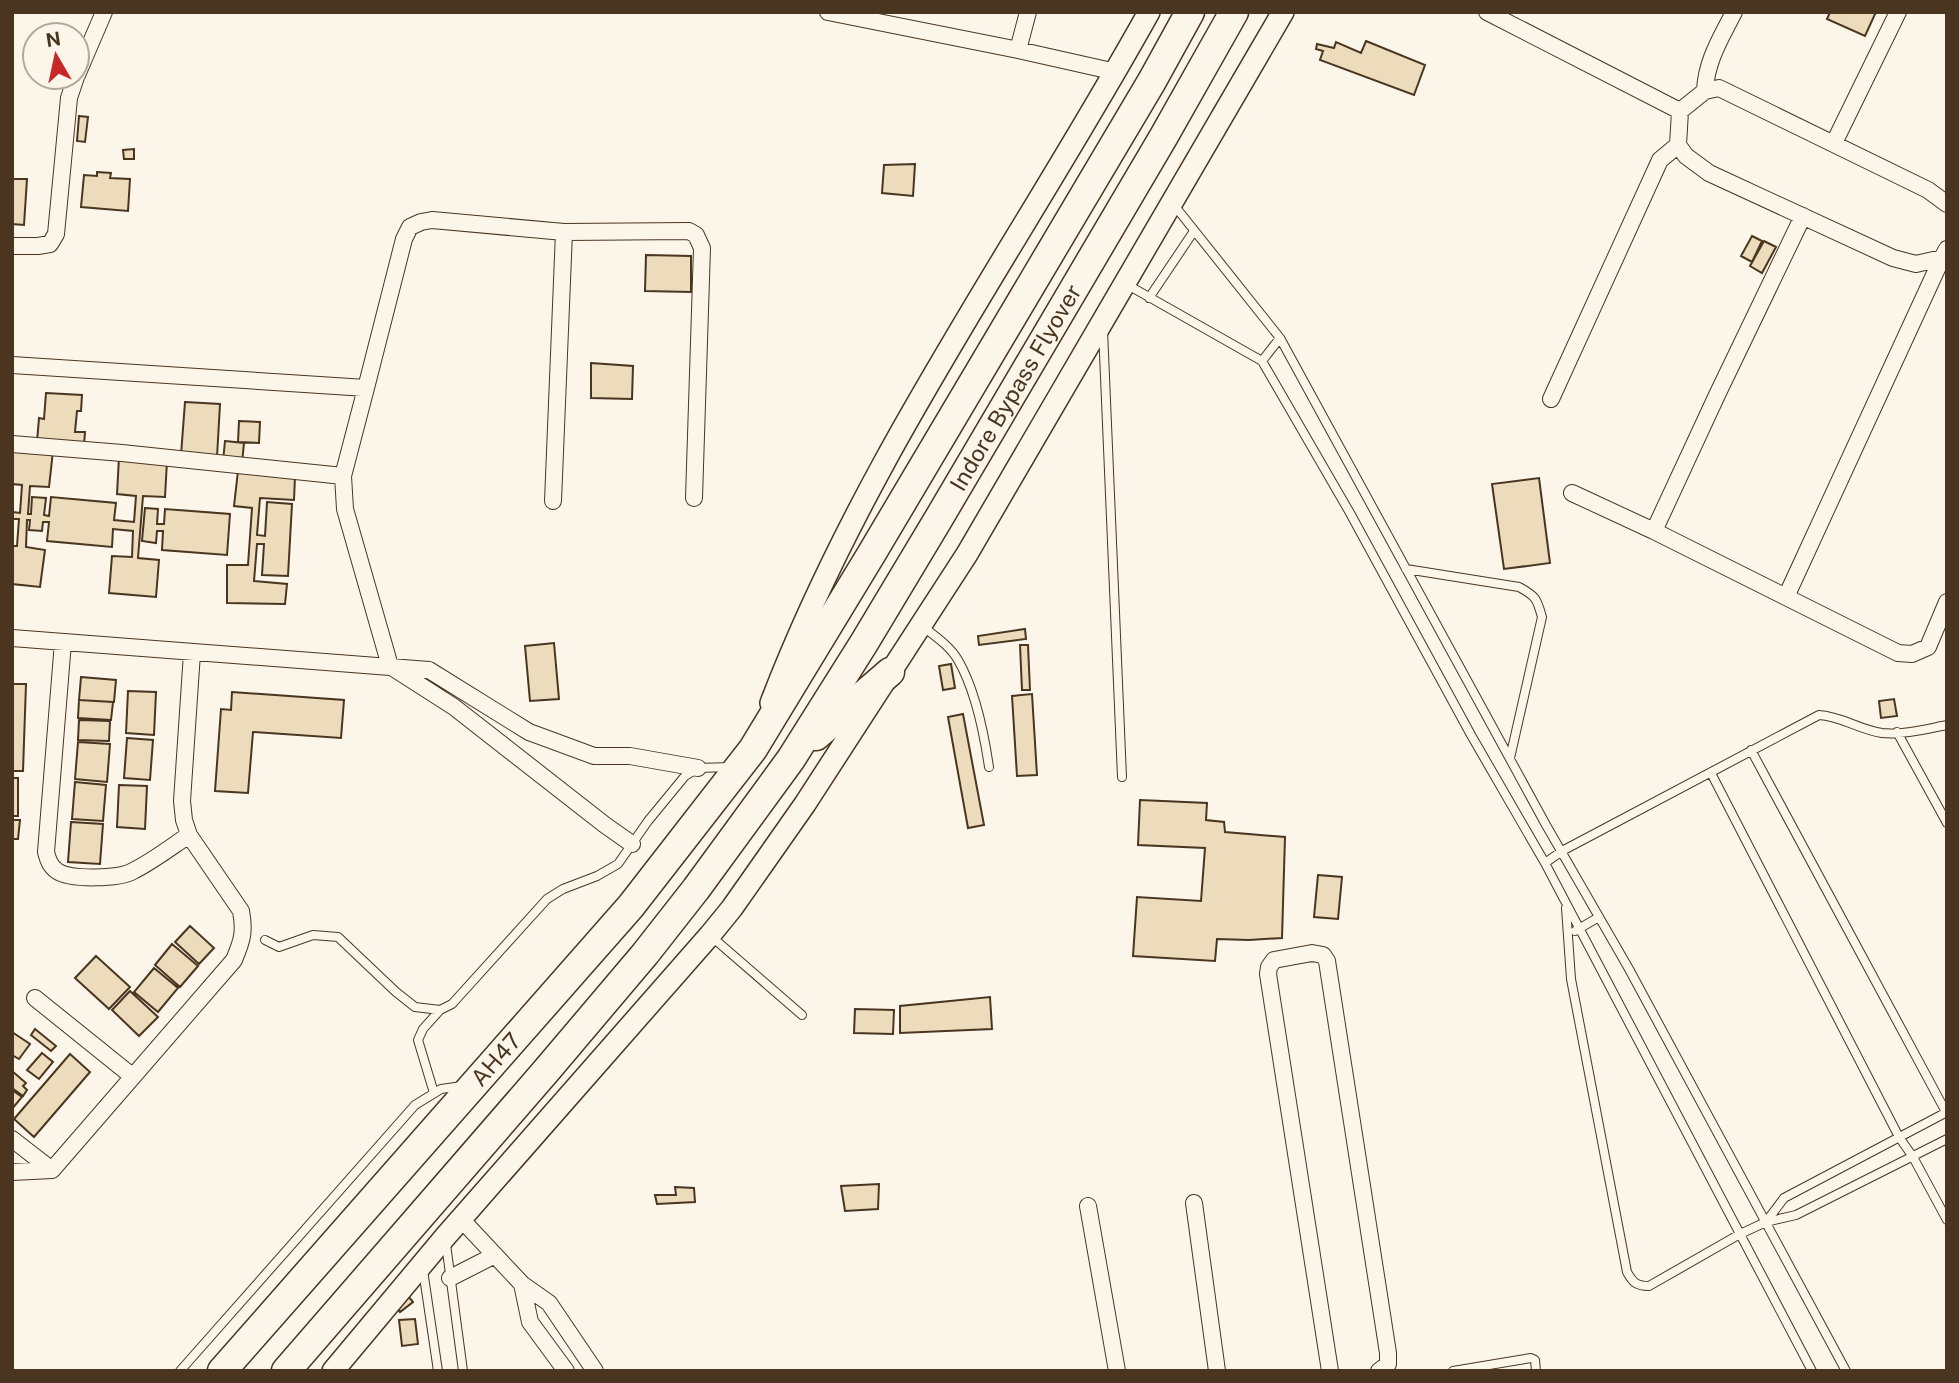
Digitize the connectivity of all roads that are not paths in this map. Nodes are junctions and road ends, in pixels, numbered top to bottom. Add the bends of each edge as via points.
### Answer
1 (104, 12) edge
2 (828, 12) edge
3 (1028, 12) edge
4 (1149, 12) edge
5 (1190, 12) edge
6 (1234, 12) edge
7 (1283, 12) edge
8 (1487, 12) edge
9 (1734, 12) edge
10 (1898, 12) edge
11 (91, 43) edge
12 (1018, 50) junction
13 (1116, 72) junction
14 (72, 91) edge
15 (1705, 91) junction
16 (1680, 111) junction
17 (1834, 143) junction
18 (1678, 145) junction
19 (1172, 203) junction
20 (1947, 204) edge
21 (1803, 216) junction
22 (1194, 230) junction
23 (564, 232) junction
24 (12, 246) edge
25 (1945, 254) edge
26 (1126, 284) junction
27 (1149, 298) junction
28 (1102, 324) junction
29 (1280, 338) junction
30 (1262, 361) junction
31 (12, 365) edge
32 (366, 388) junction
33 (1552, 399) dead end
34 (12, 444) edge
35 (343, 476) junction
36 (1572, 493) dead end
37 (694, 498) dead end
38 (553, 501) dead end
39 (1654, 531) junction
40 (1406, 569) junction
41 (1786, 597) junction
42 (1947, 602) edge
43 (921, 625) junction
44 (12, 638) edge
45 (64, 642) junction
46 (192, 653) junction
47 (390, 666) junction
48 (890, 671) junction
49 (1947, 725) edge
50 (1897, 732) junction
51 (759, 740) junction
52 (1751, 750) junction
53 (1510, 758) junction
54 (791, 759) junction
55 (989, 767) dead end
56 (698, 768) junction
57 (738, 768) junction
58 (1710, 773) junction
59 (1122, 778) dead end
60 (1947, 822) edge
61 (190, 835) junction
62 (632, 844) junction
63 (1562, 851) junction
64 (1545, 863) junction
65 (1565, 902) junction
66 (1599, 917) junction
67 (1579, 928) junction
68 (710, 935) junction
69 (1568, 935) junction
70 (265, 940) dead end
71 (34, 998) dead end
72 (440, 1010) junction
73 (802, 1015) dead end
74 (132, 1076) junction
75 (473, 1085) junction
76 (434, 1093) junction
77 (1946, 1112) edge
78 (1899, 1137) junction
79 (12, 1139) edge
80 (1947, 1139) edge
81 (1913, 1157) junction
82 (52, 1170) junction
83 (12, 1172) edge
84 (1194, 1203) dead end
85 (1088, 1206) dead end
86 (461, 1219) junction
87 (1947, 1220) edge
88 (1766, 1222) junction
89 (1740, 1234) junction
90 (445, 1237) junction
91 (495, 1255) junction
92 (422, 1264) junction
93 (450, 1278) junction
94 (522, 1284) junction
95 (180, 1371) edge
96 (222, 1371) edge
97 (286, 1371) edge
98 (332, 1371) edge
99 (438, 1371) edge
100 (463, 1371) edge
101 (566, 1371) edge
102 (596, 1371) edge
103 (1117, 1371) edge
104 (1217, 1371) edge
105 (1330, 1371) edge
106 (1379, 1371) edge
107 (1453, 1371) edge
108 (1536, 1371) edge
109 (1812, 1371) edge
110 (1846, 1371) edge

1 - 11 street
2 - 12 street
3 - 12 street
4 - 13 street
5 - 51 highway, Indore Bypass Flyover
6 - 54 highway, Indore Bypass Flyover via 864,643
7 - 19 street
8 - 16 street
9 - 15 street via 1709,62
10 - 17 street
12 - 13 street
13 - 51 street via 891,449 793,644
14 - 24 street via 56,234 50,244
15 - 16 street
15 - 17 street via 1720,88
16 - 18 street
17 - 20 street
18 - 21 street via 1709,173
18 - 33 street via 1660,160
19 - 22 lane
19 - 26 street
21 - 25 street via 1893,258 1916,264
21 - 39 street
22 - 27 lane
22 - 29 lane
23 - 32 street via 432,220 410,227
23 - 37 street via 689,231 700,240
23 - 38 street
25 - 41 street
26 - 27 lane
26 - 28 street
27 - 30 lane
28 - 43 street
28 - 59 lane
29 - 30 lane
29 - 40 lane
30 - 64 lane
31 - 32 street
32 - 35 street
34 - 35 street
35 - 47 street via 345,509
36 - 39 street
39 - 41 street
40 - 53 lane
40 - 53 lane via 1519,587 1538,601 1542,617
41 - 42 street via 1898,653 1928,647
43 - 48 street
43 - 55 lane via 958,660 983,726
44 - 45 street
45 - 46 street
45 - 61 street via 46,852 49,862 64,874 114,877 131,873
46 - 47 street
46 - 61 street via 182,801
47 - 56 street via 429,670 528,732 594,756 630,756
47 - 62 street via 454,707
48 - 54 highway
48 - 68 street via 805,804
49 - 50 lane
50 - 52 lane via 1882,733 1819,715
50 - 60 lane
51 - 57 highway, AH47
52 - 58 lane
52 - 77 lane
53 - 63 lane
54 - 97 highway, AH47 via 645,954
56 - 57 lane
56 - 62 lane via 672,790
57 - 75 highway, AH47 via 631,906
58 - 63 lane
58 - 78 lane
61 - 74 street via 242,911 243,938 234,960
62 - 72 lane via 618,864 547,899 452,1003
63 - 64 lane
63 - 66 lane
64 - 65 lane
65 - 67 lane
65 - 69 lane
66 - 67 lane
66 - 88 lane
67 - 69 lane
67 - 89 lane
68 - 73 lane
68 - 86 street
69 - 89 lane via 1573,992 1632,1281 1649,1286
70 - 72 lane via 279,947 313,935 338,937 415,1007
71 - 74 street
72 - 76 lane via 418,1040
74 - 82 street
75 - 76 lane
75 - 96 highway, AH47
76 - 95 lane via 415,1105
77 - 78 lane
78 - 81 lane
78 - 88 lane via 1784,1198
79 - 82 street
80 - 81 lane
81 - 87 lane
81 - 88 lane via 1796,1215
82 - 83 street
84 - 104 street
85 - 103 street
86 - 90 street
86 - 91 street
88 - 89 lane
88 - 110 lane
89 - 109 lane
90 - 92 street
90 - 93 lane
91 - 93 street
91 - 94 street
92 - 98 street
92 - 99 lane
93 - 100 lane
94 - 101 street via 530,1322
94 - 102 street via 549,1303
105 - 106 street via 1268,974 1274,960 1312,953 1327,961 1388,1353 1388,1364
107 - 108 lane via 1531,1358

